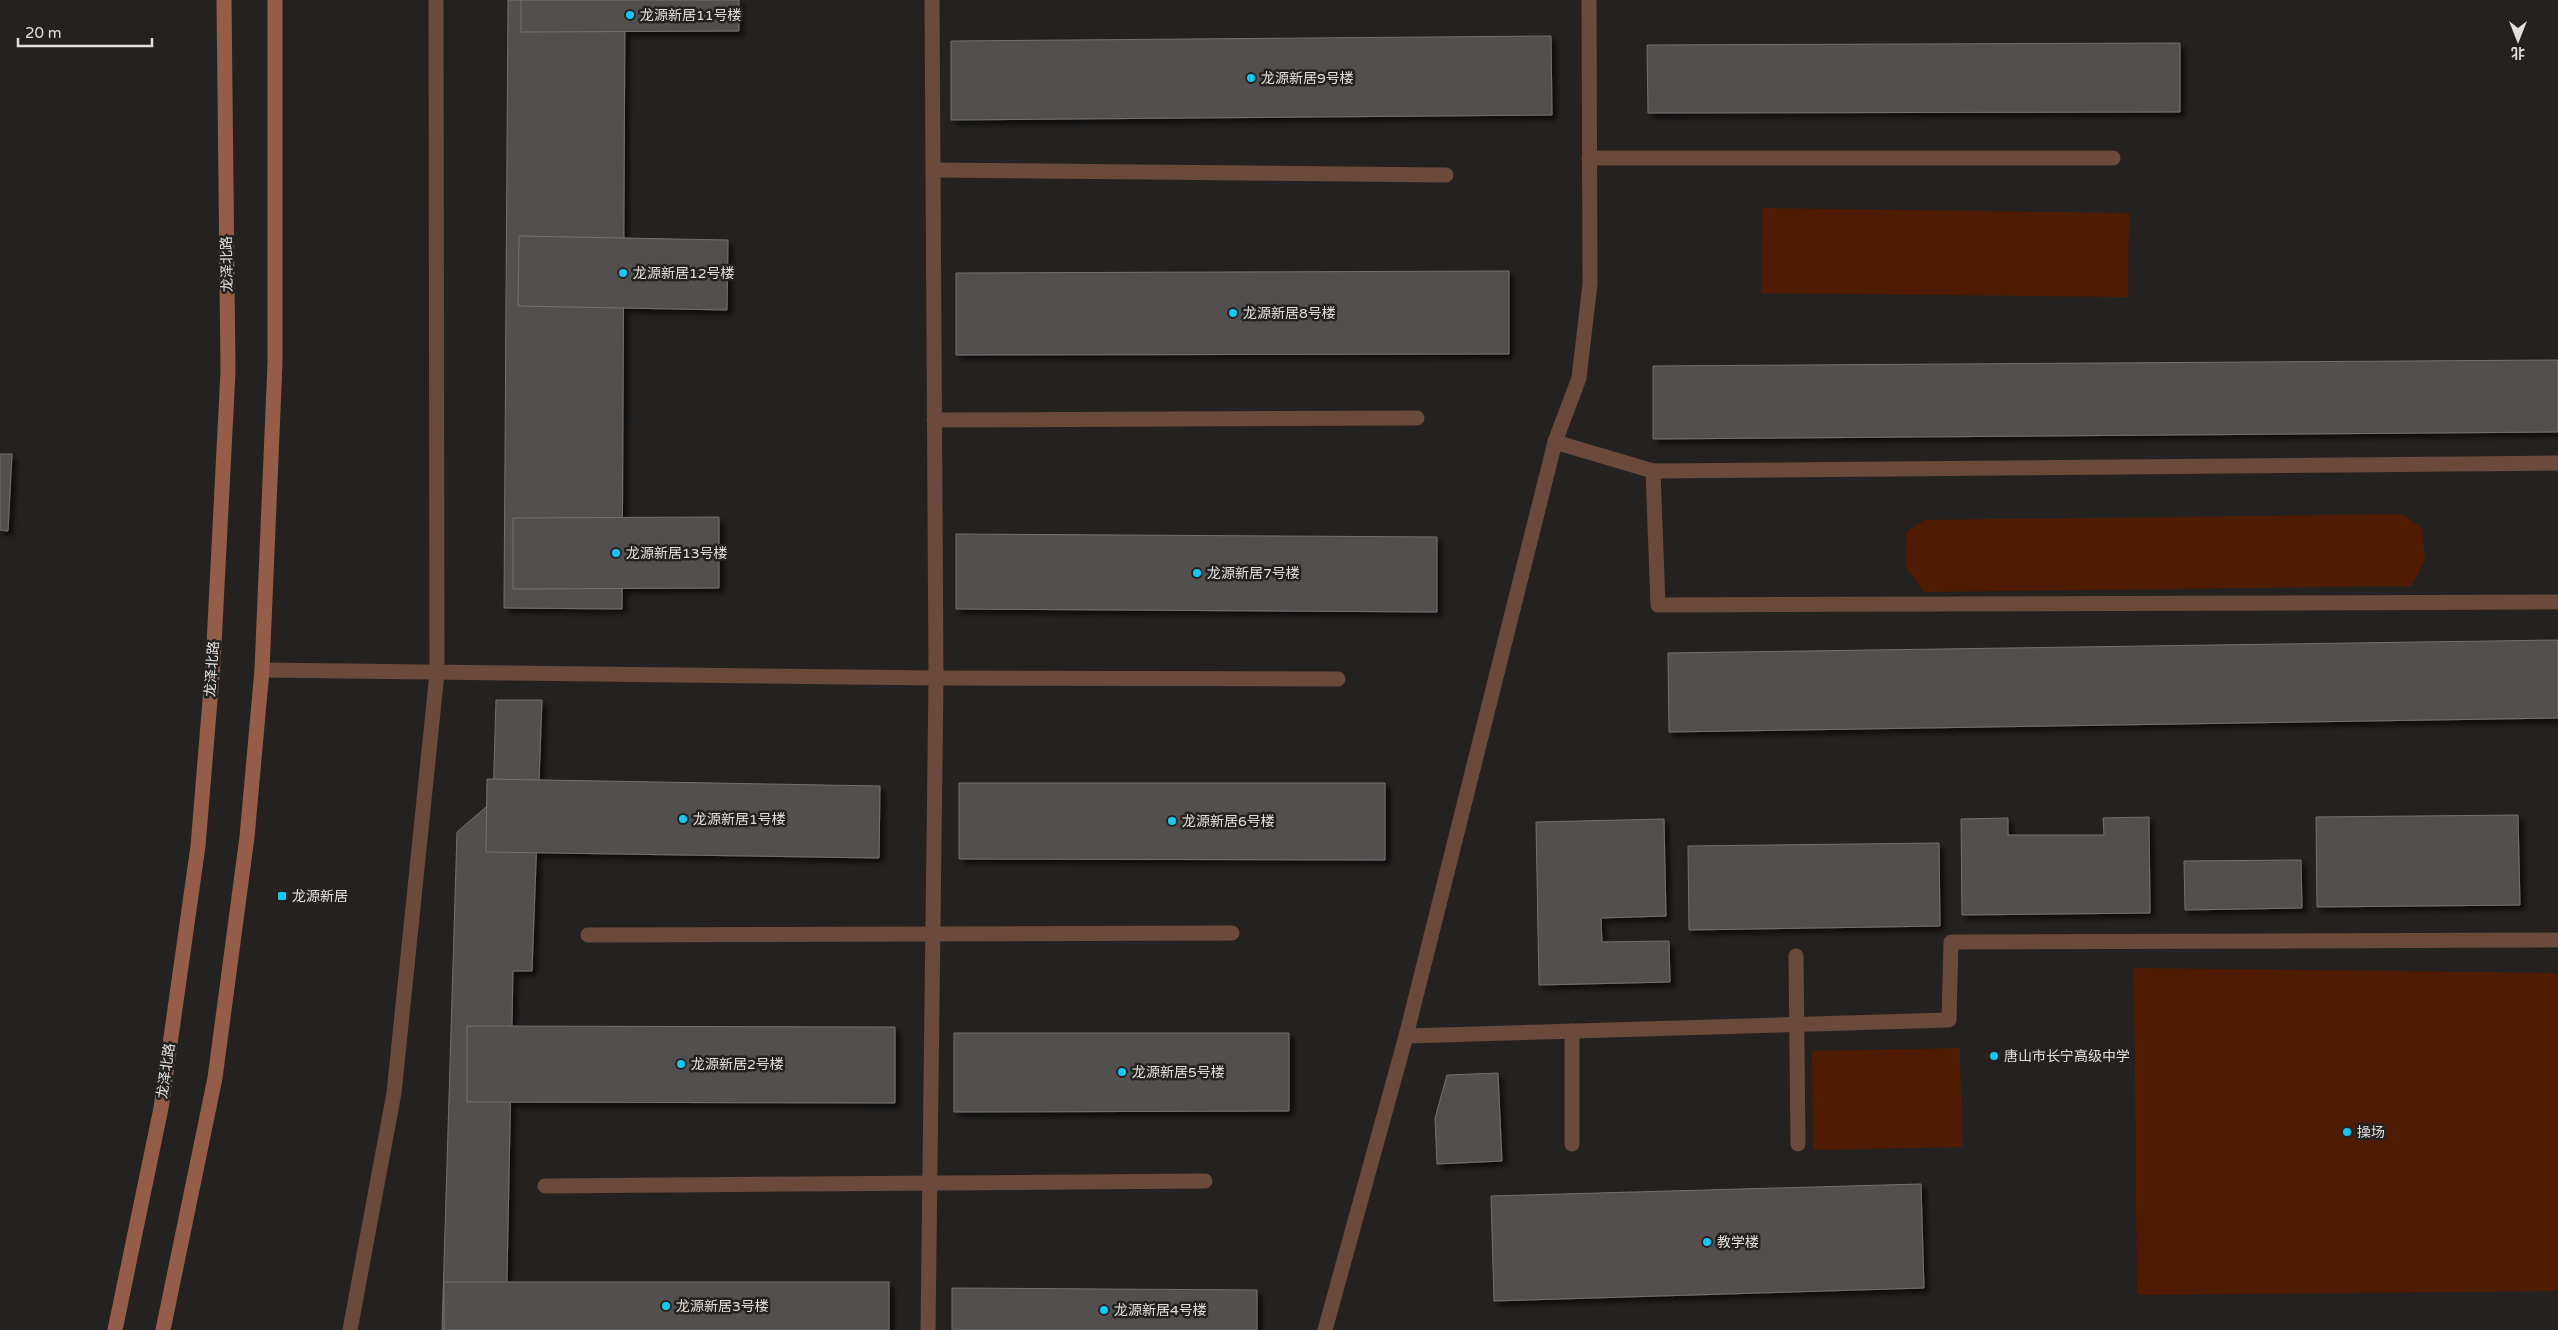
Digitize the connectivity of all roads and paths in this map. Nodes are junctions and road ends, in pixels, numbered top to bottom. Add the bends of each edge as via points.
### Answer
1 (224, 0) edge
2 (275, 0) edge
3 (436, 0) edge
4 (932, 0) edge
5 (1589, 0) edge
6 (1590, 158) junction
7 (2113, 158) dead end
8 (933, 170) junction
9 (1446, 175) dead end
10 (1417, 418) dead end
11 (934, 420) junction
12 (1555, 442) junction
13 (2558, 463) edge
14 (1653, 470) junction
15 (2558, 602) edge
16 (262, 670) junction
17 (437, 673) junction
18 (936, 678) junction
19 (1338, 678) dead end
20 (933, 933) junction
21 (1232, 933) dead end
22 (588, 935) dead end
23 (2558, 940) edge
24 (1796, 956) dead end
25 (1797, 1026) junction
26 (1572, 1031) junction
27 (1406, 1036) junction
28 (1572, 1144) dead end
29 (1798, 1144) dead end
30 (1205, 1181) dead end
31 (930, 1183) junction
32 (545, 1186) dead end
33 (114, 1330) edge
34 (163, 1330) edge
35 (350, 1330) edge
36 (928, 1330) edge
37 (1325, 1330) edge

1 - 33 main road, 龙泽北路 via 228,372 213,664 200,827 161,1108
2 - 16 main road via 275,363
3 - 17 street
4 - 8 street
5 - 6 street
6 - 7 street
6 - 12 street via 1590,284 1579,378
8 - 9 street
8 - 11 street
10 - 11 street
11 - 18 street
12 - 14 street
12 - 27 street
13 - 14 street
14 - 15 street via 1658,605
16 - 17 street
16 - 34 main road via 247,838 215,1078
17 - 18 street
17 - 35 street via 394,1093
18 - 19 street
18 - 20 street
20 - 21 street
20 - 22 street
20 - 31 street
23 - 25 street via 1951,942 1949,1020
24 - 25 street
25 - 26 street
25 - 29 street
26 - 27 street
26 - 28 street
27 - 37 street
30 - 31 street
31 - 32 street
31 - 36 street

